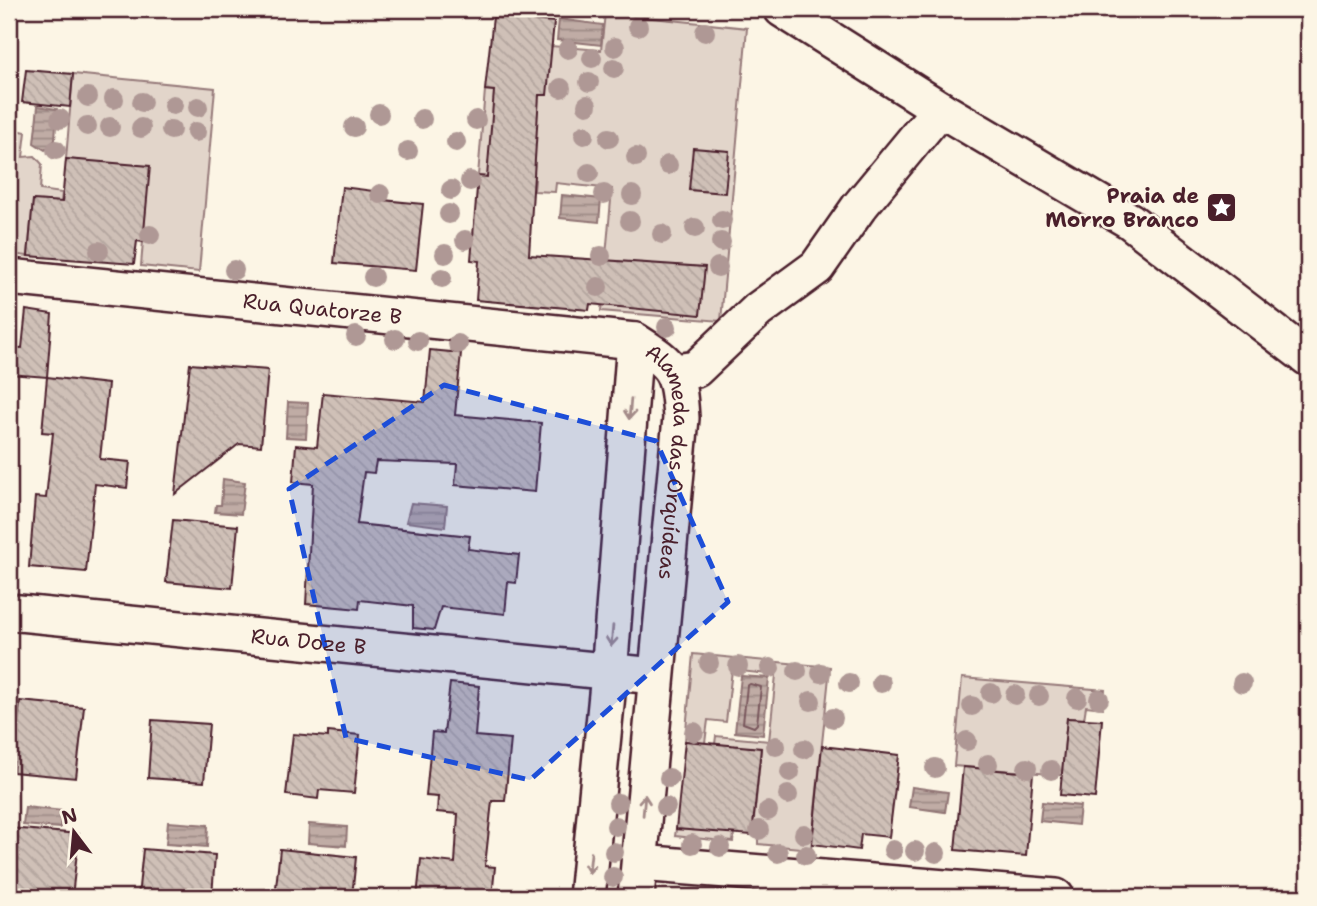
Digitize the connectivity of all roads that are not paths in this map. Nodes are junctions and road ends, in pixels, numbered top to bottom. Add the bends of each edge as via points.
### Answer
1 (782, 9) edge
2 (940, 109) junction
3 (9, 277) edge
4 (635, 341) junction
5 (1308, 358) edge
6 (675, 372) junction
7 (9, 612) edge
8 (609, 674) junction
9 (655, 676) junction
10 (640, 863) junction
11 (587, 897) edge
12 (636, 897) edge
13 (1056, 897) edge

1 - 2 street
2 - 5 street via 1130,221
2 - 6 street via 859,206 817,267 758,310 696,369
3 - 4 street, Rua Quatorze B
4 - 6 street, Alameda das Orquídeas
4 -> 8 street, Alameda das Orquídeas
6 - 9 street, Alameda das Orquídeas via 681,418
7 - 8 street, Rua Doze B
8 - 9 street
8 -> 11 street, Alameda das Orquídeas
10 -> 9 street, Alameda das Orquídeas
10 - 12 street, Alameda das Orquídeas
10 - 13 street

